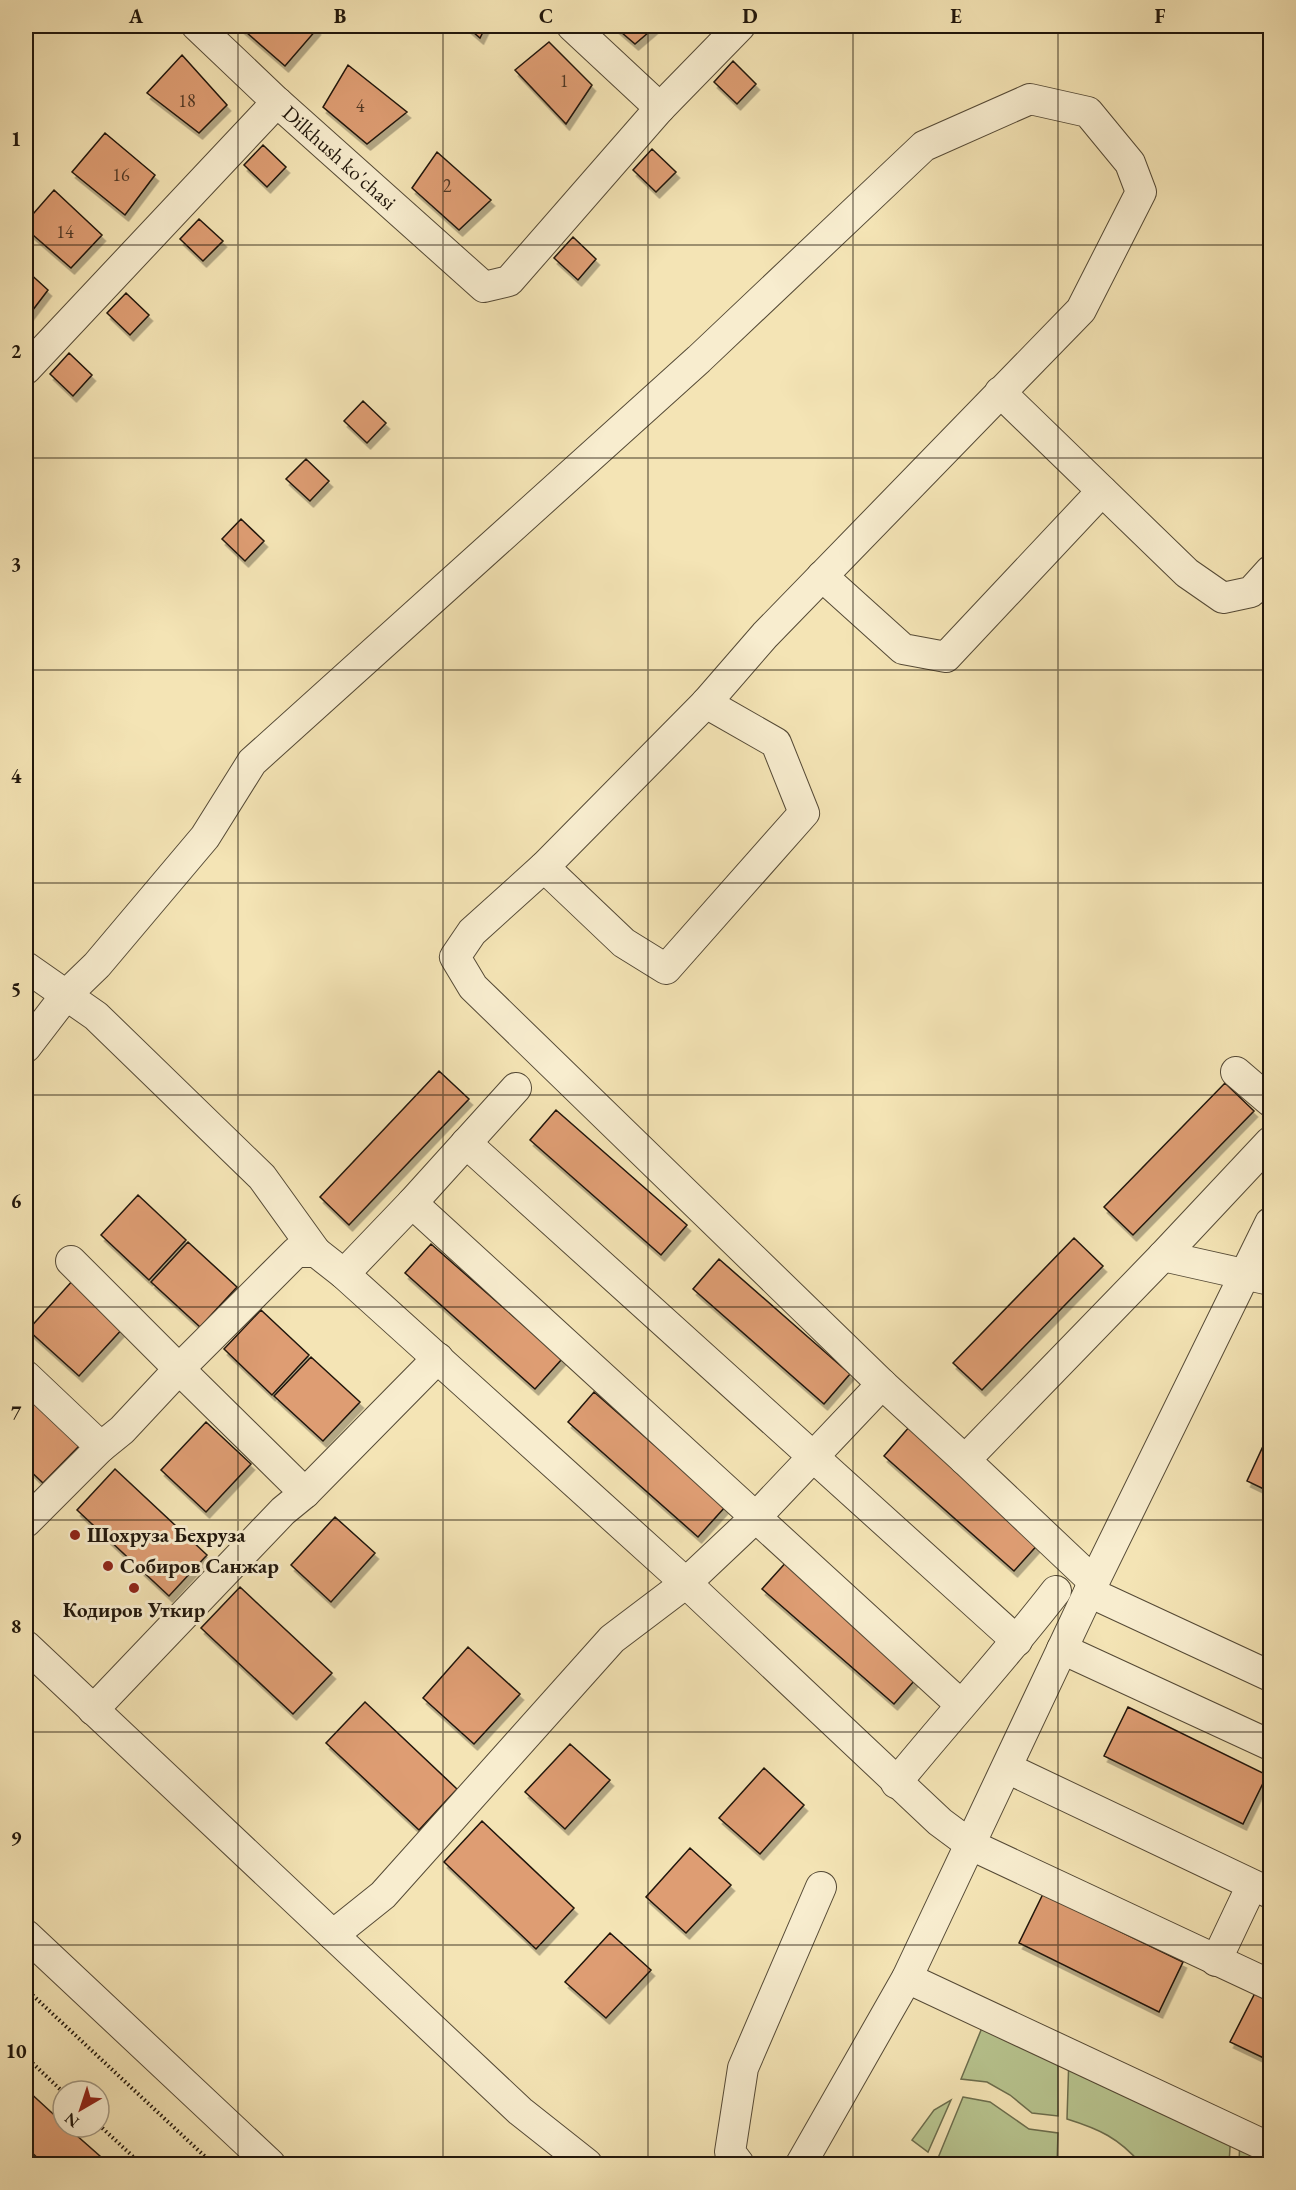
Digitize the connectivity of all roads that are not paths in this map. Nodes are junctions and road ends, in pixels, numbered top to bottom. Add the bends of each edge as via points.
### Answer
1 (197, 26) edge
2 (572, 26) edge
3 (740, 26) edge
4 (277, 102) junction
5 (660, 108) junction
6 (26, 369) edge
7 (1000, 392) junction
8 (1102, 491) junction
9 (1270, 571) edge
10 (822, 576) junction
11 (706, 703) junction
12 (544, 867) junction
13 (26, 967) edge
14 (66, 995) junction
15 (26, 1047) edge
16 (1236, 1072) dead end
17 (516, 1088) dead end
18 (1270, 1101) edge
19 (1270, 1142) edge
20 (466, 1143) junction
21 (412, 1203) junction
22 (1270, 1223) edge
23 (316, 1252) junction
24 (1163, 1256) junction
25 (71, 1261) dead end
26 (344, 1274) junction
27 (1258, 1277) edge
28 (438, 1358) junction
29 (179, 1369) junction
30 (26, 1376) edge
31 (882, 1384) junction
32 (101, 1447) junction
33 (813, 1457) junction
34 (965, 1460) junction
35 (305, 1493) junction
36 (756, 1517) junction
37 (26, 1522) edge
38 (686, 1583) junction
39 (1091, 1587) junction
40 (1056, 1591) dead end
41 (1017, 1641) junction
42 (26, 1646) edge
43 (1062, 1649) junction
44 (1270, 1676) edge
45 (960, 1704) junction
46 (93, 1710) junction
47 (1270, 1745) edge
48 (1007, 1768) junction
49 (896, 1783) junction
50 (971, 1845) junction
51 (821, 1887) dead end
52 (1261, 1889) edge
53 (26, 1935) edge
54 (333, 1935) junction
55 (1215, 1961) junction
56 (907, 1978) junction
57 (1270, 1985) edge
58 (520, 2111) junction
59 (1270, 2148) edge
60 (270, 2164) edge
61 (568, 2164) edge
62 (587, 2164) edge
63 (739, 2164) edge
64 (805, 2164) edge

1 - 4 street, Dilkhush ko'chasi
2 - 5 street
3 - 5 street
4 - 5 street, Dilkhush ko'chasi via 484,287 509,281
4 - 6 street
7 - 8 street
7 - 10 street
7 - 14 street via 1081,310 1141,192 1130,163 1088,112 1030,99 924,146 699,359 252,762 205,837 97,965
8 - 9 street via 1186,573 1223,598 1251,592
8 - 10 street via 946,657 903,649
10 - 11 street
11 - 12 street
11 - 12 street via 776,743 804,813 666,969 624,943
12 - 31 street via 472,932 455,957 473,987
13 - 14 street
14 - 15 street
14 - 23 street via 96,1016 262,1177
16 - 18 street
17 - 20 street
19 - 24 street
20 - 21 street
20 - 33 street
21 - 26 street
21 - 36 street
22 - 27 street
23 - 26 street
23 - 29 street via 296,1252
24 - 27 street
24 - 34 street
25 - 29 street
26 - 28 street
27 - 39 street
28 - 35 street
28 - 38 street
29 - 32 street
29 - 35 street
30 - 32 street
31 - 33 street
31 - 34 street
32 - 37 street
33 - 36 street
33 - 41 street
34 - 39 street
35 - 46 street via 283,1511
36 - 38 street
36 - 45 street
38 - 49 street
38 - 54 street via 612,1639 383,1895
39 - 43 street
39 - 44 street
40 - 41 street
41 - 45 street
42 - 46 street
43 - 47 street
43 - 48 street
45 - 49 street
46 - 54 street
48 - 50 street
48 - 52 street
49 - 50 street
50 - 55 street
50 - 56 street
51 - 63 street via 743,2068 730,2152
52 - 55 street
53 - 60 street
54 - 58 street
55 - 57 street
56 - 59 street
56 - 64 street
58 - 61 street
58 - 62 street

